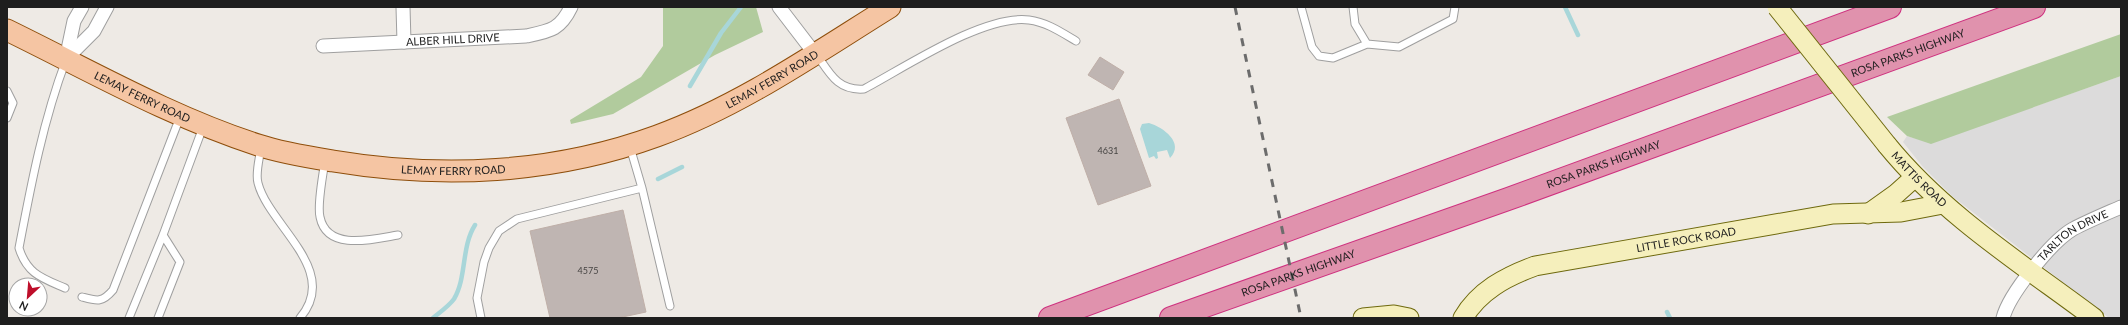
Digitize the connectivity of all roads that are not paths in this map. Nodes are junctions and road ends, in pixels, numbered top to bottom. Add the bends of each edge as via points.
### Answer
1 (82, 7) edge
2 (107, 7) edge
3 (403, 7) edge
4 (571, 7) edge
5 (779, 7) edge
6 (890, 7) edge
7 (1301, 7) edge
8 (1353, 7) edge
9 (1455, 7) edge
10 (1777, 7) edge
11 (1890, 7) edge
12 (2034, 7) edge
13 (7, 30) edge
14 (1076, 41) dead end
15 (404, 42) junction
16 (1367, 44) junction
17 (322, 46) dead end
18 (815, 54) junction
19 (66, 59) junction
20 (7, 91) edge
21 (181, 115) junction
22 (7, 118) edge
23 (204, 125) junction
24 (630, 145) junction
25 (261, 146) junction
26 (325, 160) junction
27 (1915, 177) junction
28 (642, 188) junction
29 (1944, 204) junction
30 (2121, 207) edge
31 (1868, 214) junction
32 (163, 235) junction
33 (398, 235) dead end
34 (2031, 271) junction
35 (65, 288) dead end
36 (82, 296) dead end
37 (670, 306) dead end
38 (129, 318) edge
39 (158, 318) edge
40 (300, 318) edge
41 (481, 318) edge
42 (1050, 318) edge
43 (1171, 318) edge
44 (1363, 318) edge
45 (1409, 318) edge
46 (1463, 318) edge
47 (2003, 318) edge
48 (2094, 318) edge

1 - 19 street via 74,21
2 - 19 street via 94,31
3 - 15 street
4 - 15 street, ALBER HILL DRIVE via 565,20 553,30 526,36
5 - 18 street
6 - 18 main road, LEMAY FERRY ROAD
7 - 16 lane via 1312,47 1319,56 1333,58
8 - 16 lane via 1354,24
9 - 16 lane via 1453,19 1399,47
10 - 27 street, MATTIS ROAD, bridge
11 - 42 highway
12 - 43 highway, ROSA PARKS HIGHWAY via 1501,202
13 - 19 main road, LEMAY FERRY ROAD
14 - 18 lane via 1049,26 1028,20 996,24 962,36 864,89 855,90 841,85
15 - 17 street, ALBER HILL DRIVE
18 - 24 main road, LEMAY FERRY ROAD via 724,106 664,134
19 - 21 main road, LEMAY FERRY ROAD
19 - 35 lane via 53,93 19,248 23,262 32,272
20 - 22 lane via 13,103
21 - 23 main road, LEMAY FERRY ROAD
21 - 36 lane via 113,290 106,299 96,301
23 - 25 main road, LEMAY FERRY ROAD
23 - 32 lane
24 - 26 main road, LEMAY FERRY ROAD via 594,155 523,168 479,171 407,170
24 - 28 lane
25 - 26 main road, LEMAY FERRY ROAD
25 - 40 lane via 257,181 261,193 302,254 311,272 310,299
26 - 33 lane via 319,216 323,226 341,240 365,240
27 - 29 street, MATTIS ROAD
27 - 31 street
28 - 37 lane
28 - 41 lane via 517,219 499,231 484,262 477,298
29 - 31 street, LITTLE ROCK ROAD via 1901,212
29 - 34 street, MATTIS ROAD
30 - 34 street, TARLTON DRIVE via 2072,229 2061,237
31 - 46 street, LITTLE ROCK ROAD via 1834,214 1535,266 1488,289 1475,301
32 - 38 lane
32 - 39 lane via 180,262
34 - 47 street, TARLTON DRIVE
34 - 48 street, MATTIS ROAD
44 - 45 street via 1394,315

